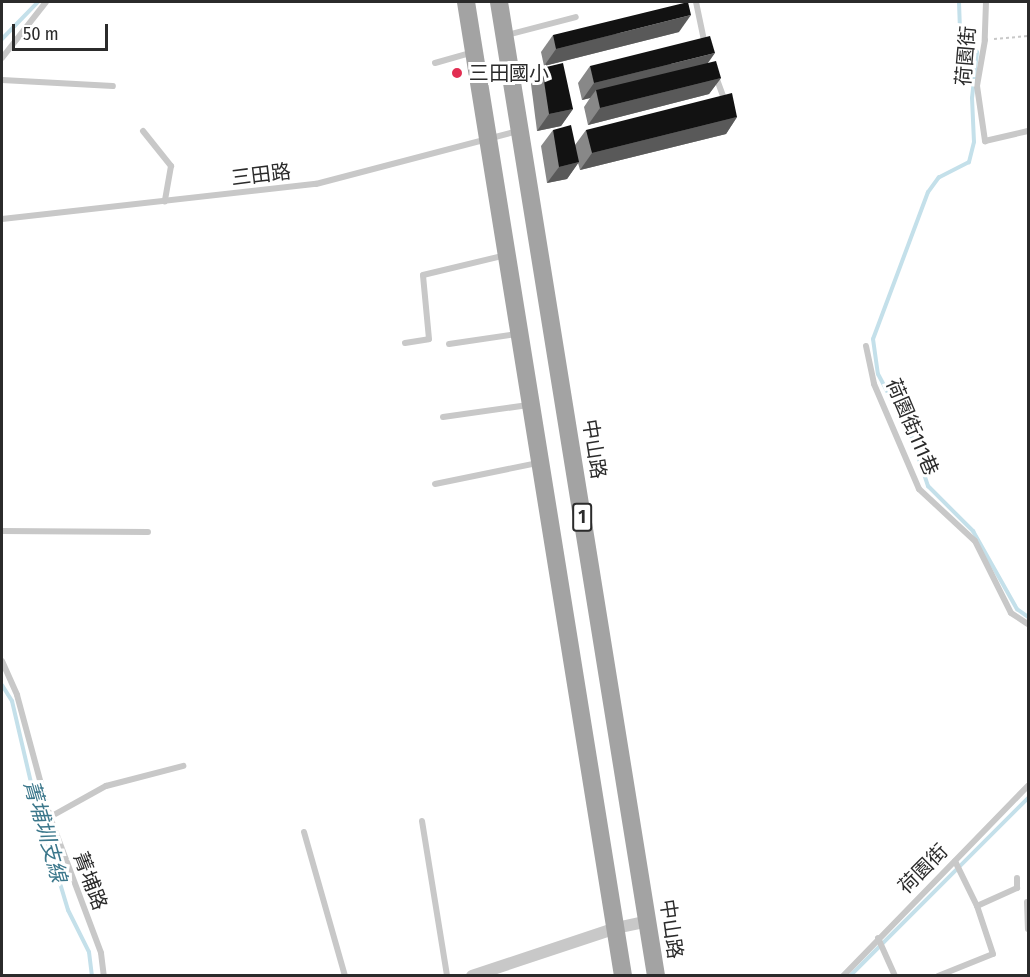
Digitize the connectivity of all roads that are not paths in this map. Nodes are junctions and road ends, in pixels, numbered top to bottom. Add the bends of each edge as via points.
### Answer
1 (46, 2) edge
2 (466, 2) edge
3 (499, 2) edge
4 (696, 2) edge
5 (986, 2) edge
6 (576, 17) dead end
7 (505, 36) junction
8 (475, 52) junction
9 (708, 57) edge
10 (2, 58) edge
11 (435, 63) dead end
12 (712, 68) edge
13 (2, 80) edge
14 (113, 86) dead end
15 (724, 99) edge
16 (143, 131) dead end
17 (519, 131) junction
18 (1029, 131) edge
19 (488, 138) junction
20 (165, 201) junction
21 (2, 219) edge
22 (507, 255) junction
23 (520, 334) junction
24 (405, 342) dead end
25 (449, 344) dead end
26 (866, 346) dead end
27 (531, 404) junction
28 (443, 417) dead end
29 (540, 462) junction
30 (435, 484) dead end
31 (2, 531) edge
32 (148, 532) dead end
33 (1029, 624) edge
34 (2, 661) edge
35 (183, 766) dead end
36 (1029, 786) edge
37 (50, 818) junction
38 (422, 821) dead end
39 (304, 832) dead end
40 (955, 861) junction
41 (1017, 878) dead end
42 (1027, 902) dead end
43 (977, 906) junction
44 (648, 921) junction
45 (616, 927) junction
46 (1029, 928) edge
47 (878, 938) junction
48 (104, 975) edge
49 (345, 975) edge
50 (447, 975) edge
51 (472, 975) edge
52 (623, 975) edge
53 (656, 975) edge
54 (843, 975) edge
55 (895, 975) edge
56 (938, 975) edge

1 - 10 lane
2 - 8 main road, 1
3 - 7 main road, 中山路 / 1
4 - 9 lane
5 - 18 lane, 荷園街 via 985,40 977,86 986,141
6 - 7 lane
7 - 17 main road, 中山路 / 1
8 - 11 lane
8 - 19 main road, 1
12 - 15 lane
13 - 14 lane
16 - 20 lane via 171,166
17 - 19 lane, 三田路
17 - 44 main road, 中山路 / 1
19 - 20 lane, 三田路 via 316,184
19 - 22 main road, 1
20 - 21 lane, 三田路
22 - 23 main road, 1
22 - 24 lane via 423,275 429,339
23 - 25 lane
23 - 27 main road, 1
26 - 33 lane, 荷園街111巷 via 874,384 919,489 975,541 1011,613
27 - 28 lane
27 - 29 main road, 1
29 - 30 lane
29 - 45 main road, 1
31 - 32 lane
34 - 37 lane, 菁埔路 via 17,695
35 - 37 lane via 106,786
36 - 40 lane, 荷園街
37 - 48 lane, 菁埔路 via 101,953
38 - 50 lane
39 - 49 lane
40 - 43 lane
40 - 47 lane, 荷園街
41 - 43 lane via 1017,888
42 - 46 lane
43 - 56 lane via 993,954
44 - 45 street
44 - 53 main road, 中山路 / 1
45 - 51 street
45 - 52 main road, 1
47 - 54 lane, 荷園街
47 - 55 lane

